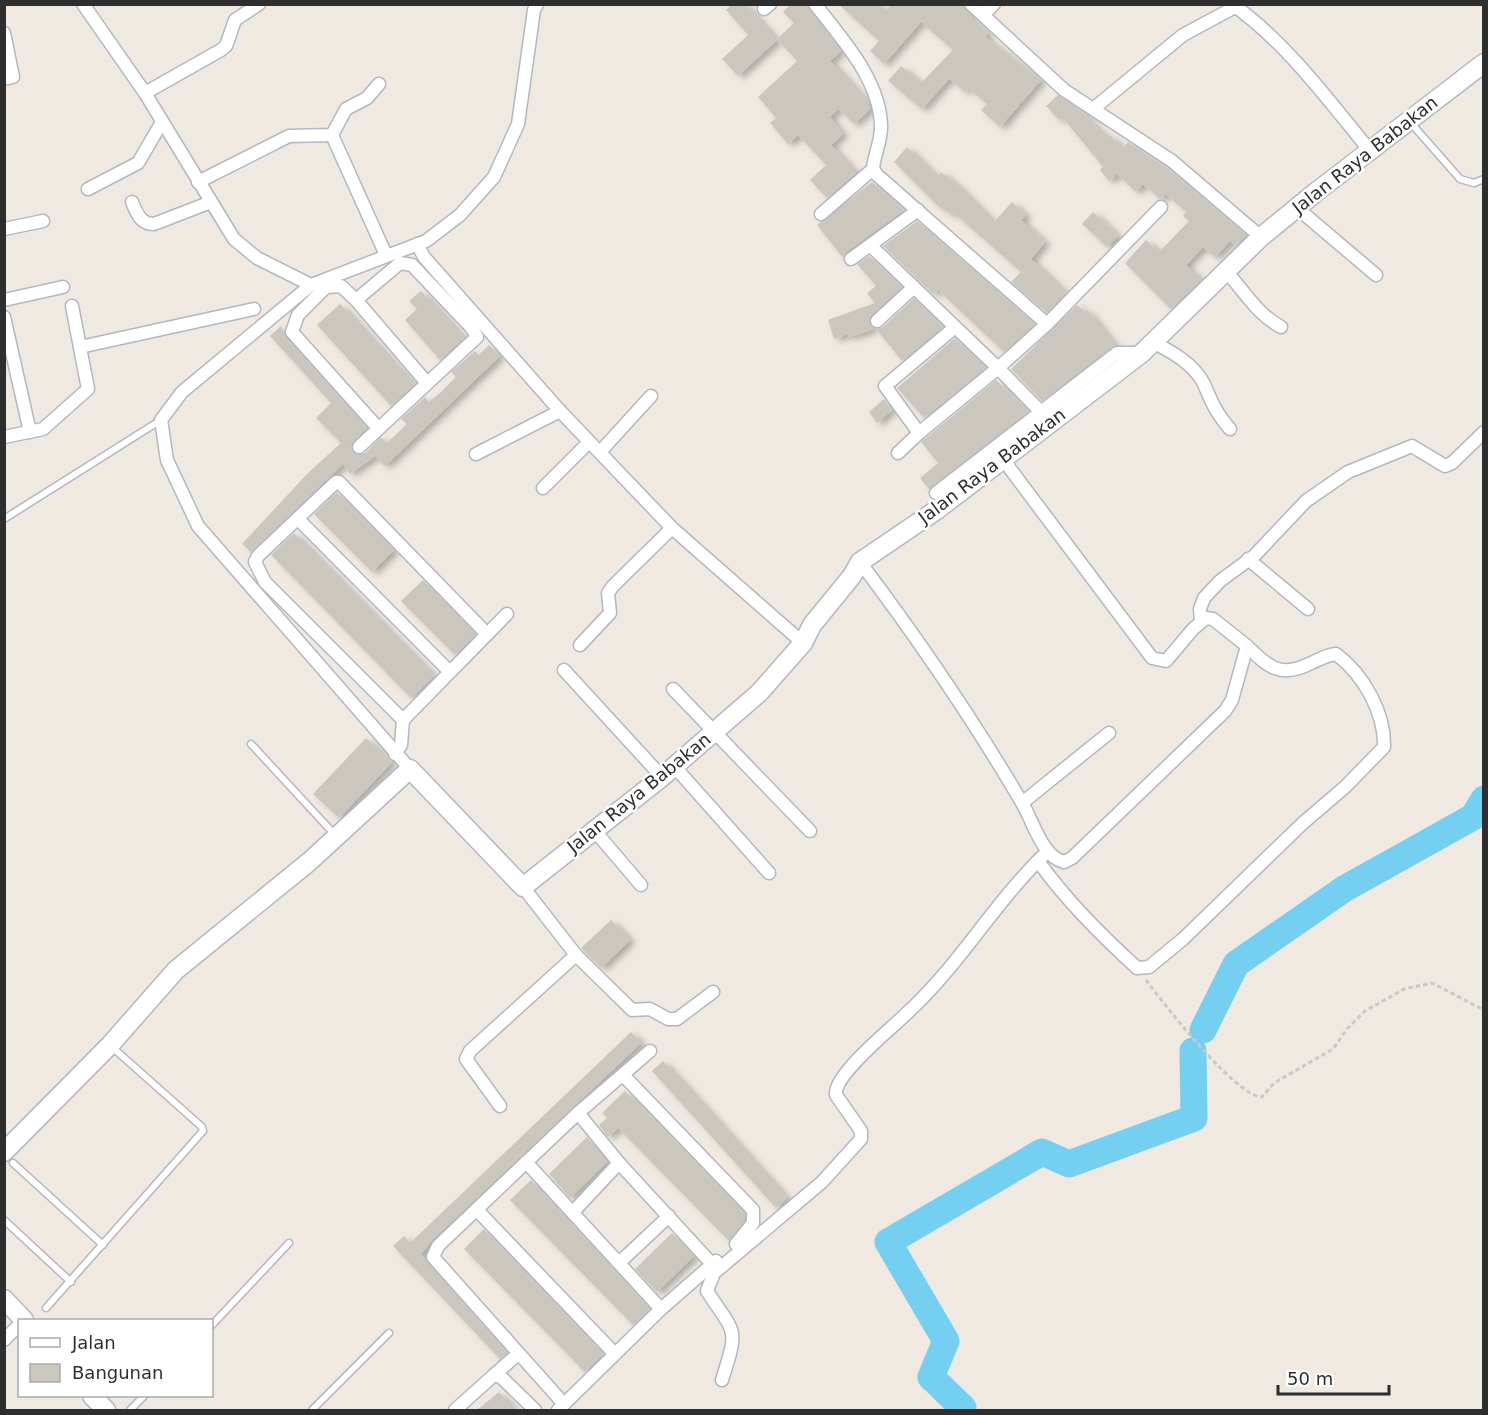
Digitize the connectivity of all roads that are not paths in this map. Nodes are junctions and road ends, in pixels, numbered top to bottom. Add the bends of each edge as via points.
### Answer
1 (83, 4) edge
2 (259, 4) edge
3 (537, 4) edge
4 (815, 4) edge
5 (971, 4) edge
6 (994, 4) edge
7 (1233, 6) edge
8 (983, 15) junction
9 (4, 33) edge
10 (1484, 63) edge
11 (4, 79) edge
12 (379, 84) dead end
13 (145, 93) junction
14 (1093, 109) junction
15 (162, 122) junction
16 (1409, 122) junction
17 (332, 135) junction
18 (1371, 152) junction
19 (873, 169) junction
20 (1484, 179) edge
21 (198, 182) junction
22 (88, 189) dead end
23 (132, 202) dead end
24 (211, 202) junction
25 (1161, 207) dead end
26 (1297, 208) junction
27 (918, 210) junction
28 (821, 214) dead end
29 (43, 221) dead end
30 (4, 229) edge
31 (1261, 237) junction
32 (411, 246) junction
33 (871, 246) junction
34 (386, 255) junction
35 (851, 259) dead end
36 (406, 262) junction
37 (1226, 271) junction
38 (1376, 275) dead end
39 (311, 285) junction
40 (63, 287) dead end
41 (914, 287) junction
42 (4, 300) edge
43 (356, 300) junction
44 (72, 306) dead end
45 (254, 309) dead end
46 (4, 316) edge
47 (877, 321) dead end
48 (1047, 324) junction
49 (1281, 327) dead end
50 (954, 328) junction
51 (80, 347) junction
52 (1148, 347) junction
53 (998, 368) junction
54 (427, 383) junction
55 (651, 396) dead end
56 (560, 411) junction
57 (1042, 413) junction
58 (160, 420) junction
59 (378, 428) junction
60 (1230, 429) dead end
61 (30, 432) junction
62 (919, 432) junction
63 (1484, 432) edge
64 (4, 437) edge
65 (589, 442) junction
66 (359, 447) dead end
67 (600, 452) junction
68 (898, 453) dead end
69 (476, 454) dead end
70 (1002, 458) junction
71 (543, 488) dead end
72 (936, 493) dead end
73 (4, 519) edge
74 (298, 519) junction
75 (672, 528) junction
76 (1248, 559) junction
77 (860, 562) junction
78 (1308, 609) dead end
79 (507, 614) dead end
80 (1201, 621) junction
81 (487, 634) junction
82 (803, 643) junction
83 (580, 645) dead end
84 (1247, 646) junction
85 (564, 670) dead end
86 (449, 671) junction
87 (673, 689) dead end
88 (403, 720) junction
89 (715, 732) junction
90 (1109, 733) dead end
91 (251, 744) dead end
92 (395, 754) junction
93 (410, 769) junction
94 (668, 772) junction
95 (1022, 803) junction
96 (594, 830) junction
97 (810, 831) dead end
98 (337, 836) junction
99 (1048, 851) junction
100 (1038, 861) junction
101 (769, 873) dead end
102 (641, 885) dead end
103 (523, 887) junction
104 (576, 955) junction
105 (713, 992) dead end
106 (110, 1045) junction
107 (650, 1051) dead end
108 (623, 1075) junction
109 (500, 1106) dead end
110 (578, 1113) junction
111 (9, 1158) edge
112 (526, 1162) junction
113 (619, 1163) junction
114 (477, 1210) junction
115 (573, 1212) junction
116 (669, 1216) junction
117 (4, 1220) edge
118 (290, 1243) dead end
119 (103, 1245) junction
120 (620, 1262) junction
121 (712, 1264) junction
122 (71, 1282) junction
123 (4, 1299) edge
124 (46, 1308) dead end
125 (661, 1309) junction
126 (20, 1319) edge
127 (213, 1324) edge
128 (18, 1325) edge
129 (389, 1333) dead end
130 (4, 1340) edge
131 (518, 1354) junction
132 (615, 1354) junction
133 (494, 1375) junction
134 (722, 1380) dead end
135 (94, 1397) edge
136 (142, 1397) edge
137 (561, 1407) edge
138 (106, 1410) edge
139 (130, 1410) edge
140 (312, 1410) edge
141 (456, 1410) edge
142 (535, 1410) edge

1 - 13 street
2 - 13 street via 235,20 221,50
3 - 32 street via 518,124 494,177 460,214 426,241
4 - 19 street via 865,73 881,113
5 - 8 street
6 - 8 street
7 - 14 street via 1183,35
7 - 18 street via 1278,45
8 - 14 street via 1064,90
9 - 11 street via 14,77
10 - 16 street, Jalan Raya Babakan
12 - 17 street via 366,98 346,109
13 - 15 street
14 - 31 street via 1172,161
15 - 21 street
15 - 22 street via 138,163
16 - 18 street, Jalan Raya Babakan
16 - 20 lane via 1460,179 1474,183
17 - 21 street via 289,136
17 - 34 street
18 - 26 street, Jalan Raya Babakan
19 - 27 street
19 - 28 street
21 - 24 street
23 - 24 street via 147,224
24 - 39 street via 244,249
25 - 48 street
26 - 31 street, Jalan Raya Babakan
26 - 38 street
27 - 33 street
27 - 48 street
29 - 30 street
31 - 37 street, Jalan Raya Babakan
32 - 34 street
32 - 36 street
32 - 56 street
33 - 35 street
33 - 41 street
34 - 39 street
36 - 43 street
36 - 54 street via 477,335
37 - 49 street via 1258,312
37 - 52 street, Jalan Raya Babakan
39 - 58 street via 182,392
40 - 42 street
41 - 47 street
41 - 50 street
43 - 54 street
43 - 59 street via 341,286 326,287 298,315 292,332
44 - 51 street
45 - 51 street
46 - 61 street
48 - 53 street
50 - 53 street
50 - 62 street via 885,386
51 - 61 street via 88,389 43,429
52 - 57 street via 1117,353
52 - 60 street via 1175,354 1194,370 1217,415
52 - 70 street, Jalan Raya Babakan
53 - 57 street
53 - 62 street
54 - 59 street
55 - 67 street
56 - 65 street
56 - 69 street
57 - 72 street
58 - 73 lane
58 - 92 street via 167,460 198,526
59 - 66 street
61 - 64 street
62 - 68 street
63 - 76 street via 1445,466 1413,446 1348,472 1306,501
65 - 67 street
65 - 71 street
67 - 75 street
70 - 77 street, Jalan Raya Babakan via 938,509
70 - 80 street via 1152,658 1166,661
74 - 81 street via 336,482 342,484
74 - 86 street
74 - 88 street via 258,556 256,568 264,582
75 - 82 street
75 - 83 street via 613,586 608,593 610,613
76 - 78 street
76 - 80 street via 1204,598
77 - 82 street, Jalan Raya Babakan
77 - 95 street via 914,633
79 - 81 street
80 - 84 street via 1213,619
81 - 86 street
82 - 89 street, Jalan Raya Babakan via 759,693
84 - 99 street via 1232,700 1225,711 1072,858 1064,862 1054,859
84 - 100 street via 1271,668 1295,671 1336,654 1371,696 1384,728 1384,747 1149,967 1137,968 1073,908
85 - 94 street
86 - 88 street
87 - 89 street
88 - 92 street via 401,745
89 - 94 street, Jalan Raya Babakan
89 - 97 street
90 - 95 street
91 - 98 lane
92 - 93 street
93 - 98 street
93 - 103 street
94 - 96 street, Jalan Raya Babakan
94 - 101 street
95 - 99 street
96 - 102 street
96 - 103 street, Jalan Raya Babakan
98 - 106 street via 176,970
99 - 100 street
100 - 134 street via 934,987 837,1085 836,1095 861,1131 861,1139 822,1182 709,1280 707,1291 732,1326 734,1341
103 - 104 street
104 - 105 street via 632,1010 650,1009 668,1019 677,1018
104 - 109 street via 470,1051 466,1059
106 - 111 street
106 - 119 lane via 202,1131
107 - 108 street
108 - 110 street
108 - 121 street via 753,1210 753,1223 746,1236
110 - 112 street
110 - 113 street
111 - 119 lane
112 - 114 street
112 - 115 street
113 - 115 street
113 - 116 street
114 - 131 street via 438,1246 433,1257
114 - 132 street
115 - 120 street
116 - 120 street
116 - 121 street
117 - 122 lane
118 - 127 lane
119 - 122 lane
120 - 125 street
121 - 125 street
122 - 124 lane
123 - 126 street
125 - 132 street
128 - 130 street
129 - 140 lane
131 - 133 street
131 - 137 street
132 - 137 street
133 - 141 street
133 - 142 street via 501,1377
135 - 138 street
136 - 139 lane

